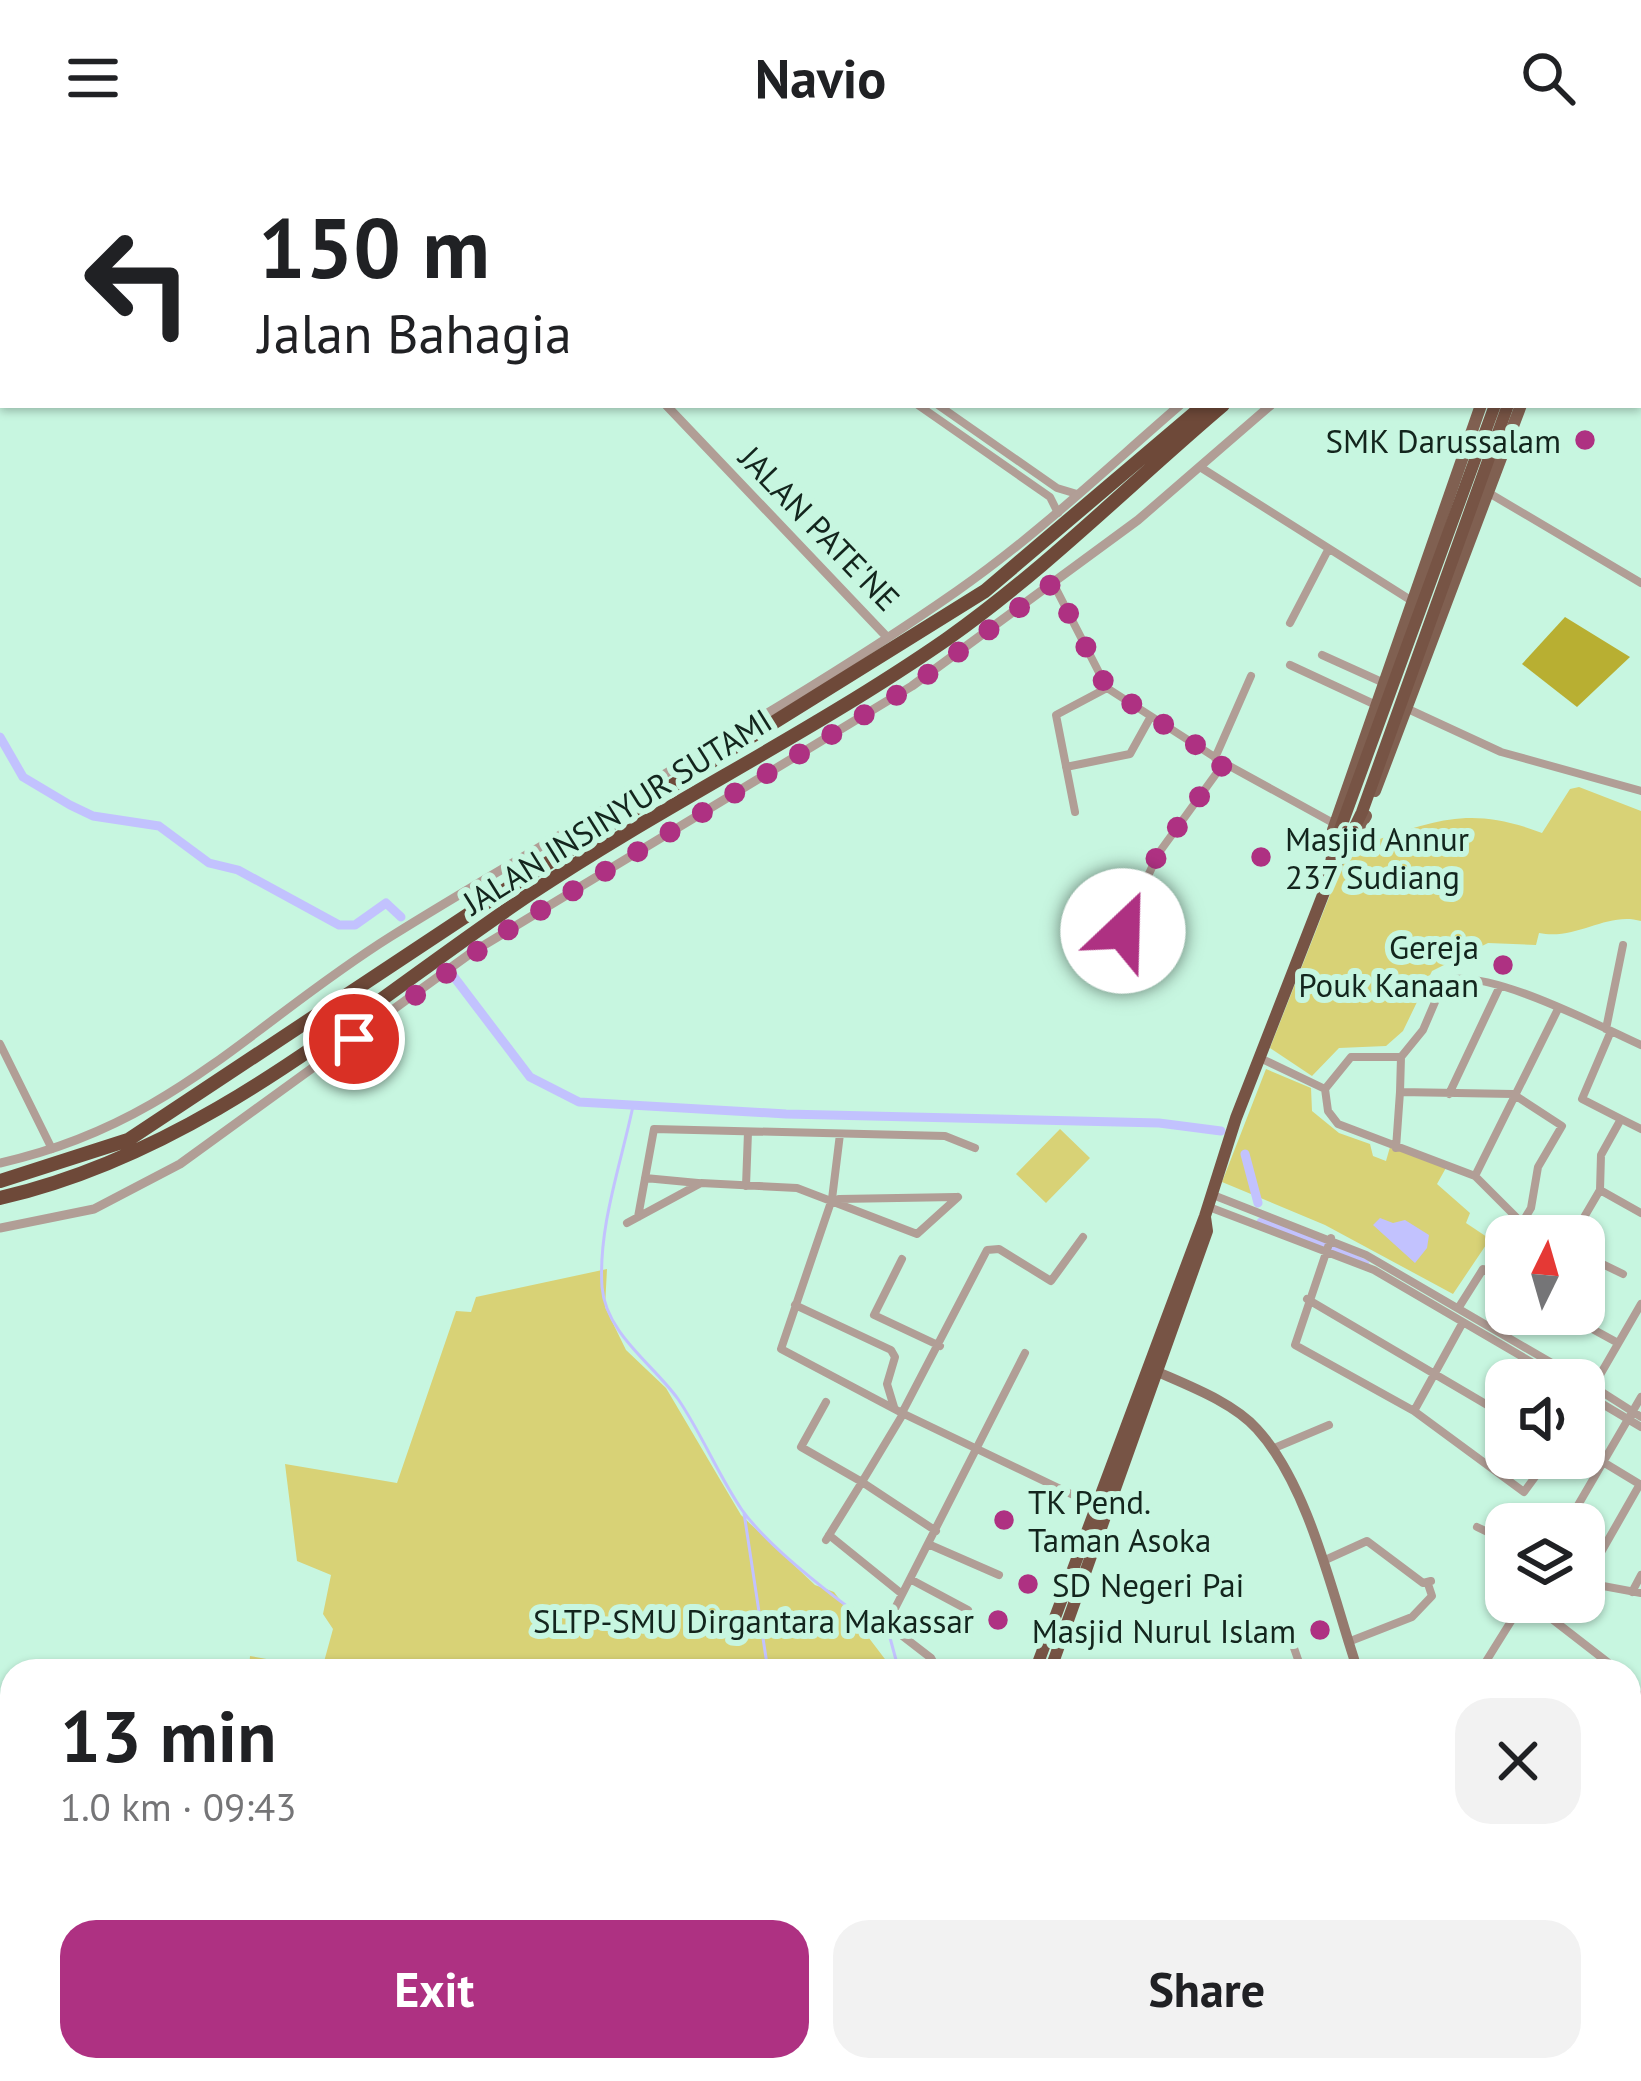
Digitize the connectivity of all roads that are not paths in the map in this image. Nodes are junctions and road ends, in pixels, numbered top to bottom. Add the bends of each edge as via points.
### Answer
1 (669, 408) edge
2 (922, 408) edge
3 (942, 408) edge
4 (1177, 408) edge
5 (1200, 408) edge
6 (1220, 408) edge
7 (1268, 408) edge
8 (1480, 408) edge
9 (1494, 408) edge
10 (1507, 408) edge
11 (1520, 408) edge
12 (1200, 466) junction
13 (1057, 488) junction
14 (1489, 493) junction
15 (1078, 495) junction
16 (1050, 497) junction
17 (1058, 513) junction
18 (1328, 550) junction
19 (1053, 583) junction
20 (1641, 583) edge
21 (1412, 602) junction
22 (1290, 623) dead end
23 (886, 636) junction
24 (1322, 655) dead end
25 (1290, 665) dead end
26 (1251, 676) dead end
27 (1384, 683) junction
28 (1107, 688) junction
29 (1376, 705) junction
30 (1408, 709) junction
31 (1150, 718) junction
32 (1220, 760) junction
33 (1066, 767) junction
34 (1641, 791) edge
35 (1075, 812) dead end
36 (1335, 824) junction
37 (1340, 848) junction
38 (1123, 931) dead end
39 (1623, 945) dead end
40 (1500, 986) junction
41 (1557, 1010) junction
42 (1608, 1030) junction
43 (0, 1044) edge
44 (1641, 1046) edge
45 (1401, 1057) junction
46 (1267, 1061) junction
47 (1325, 1089) junction
48 (1400, 1092) junction
49 (1449, 1094) junction
50 (1513, 1094) junction
51 (1621, 1119) junction
52 (1641, 1129) edge
53 (748, 1132) junction
54 (840, 1133) junction
55 (975, 1148) dead end
56 (1396, 1148) junction
57 (52, 1150) junction
58 (0, 1163) edge
59 (1474, 1176) junction
60 (645, 1178) junction
61 (0, 1181) edge
62 (700, 1183) junction
63 (746, 1186) junction
64 (1600, 1190) junction
65 (0, 1198) edge
66 (832, 1199) junction
67 (1208, 1206) junction
68 (1641, 1213) edge
69 (1514, 1215) edge
70 (1527, 1215) edge
71 (1586, 1215) edge
72 (638, 1217) junction
73 (628, 1222) dead end
74 (0, 1228) edge
75 (1083, 1237) dead end
76 (1331, 1238) junction
77 (1326, 1251) junction
78 (902, 1259) dead end
79 (1605, 1265) edge
80 (1485, 1270) edge
81 (1623, 1274) dead end
82 (1307, 1299) junction
83 (1641, 1304) edge
84 (795, 1306) junction
85 (1459, 1308) junction
86 (1463, 1322) junction
87 (1603, 1335) edge
88 (1618, 1343) junction
89 (940, 1346) junction
90 (1025, 1353) dead end
91 (1526, 1359) edge
92 (1539, 1359) edge
93 (1605, 1361) edge
94 (1153, 1370) junction
95 (1433, 1370) junction
96 (1641, 1397) edge
97 (1605, 1399) edge
98 (826, 1402) dead end
99 (1485, 1403) edge
100 (1414, 1411) junction
101 (900, 1412) junction
102 (1634, 1416) edge
103 (1329, 1425) dead end
104 (1641, 1427) edge
105 (1272, 1449) junction
106 (975, 1450) junction
107 (1605, 1459) edge
108 (1485, 1463) edge
109 (1605, 1463) edge
110 (1506, 1479) edge
111 (1534, 1479) edge
112 (862, 1482) junction
113 (1641, 1485) edge
114 (1098, 1507) junction
115 (1477, 1527) dead end
116 (936, 1531) junction
117 (1485, 1531) edge
118 (928, 1544) junction
119 (1605, 1548) edge
120 (1323, 1561) junction
121 (999, 1575) dead end
122 (1641, 1575) edge
123 (910, 1579) junction
124 (1605, 1586) edge
125 (1636, 1592) edge
126 (902, 1594) junction
127 (968, 1610) dead end
128 (1512, 1623) edge
129 (1553, 1623) edge
130 (1348, 1642) junction
131 (1294, 1648) dead end
132 (932, 1659) edge
133 (1039, 1659) edge
134 (1054, 1659) edge
135 (1298, 1659) edge
136 (1354, 1659) edge
137 (1488, 1659) edge
138 (1601, 1659) edge

1 - 23 street, JALAN PATE'NE
2 - 16 street
3 - 13 street
4 - 15 street
5 - 61 highway, JALAN INSINYUR SUTAMI via 985,591 516,884 128,1140
6 - 65 highway, JALAN INSINYUR SUTAMI via 944,641 558,875 246,1096 104,1166
7 - 12 street
8 - 21 main road
9 - 37 highway
10 - 37 highway
11 - 14 main road
12 - 18 street
12 - 19 street
13 - 15 street
13 - 16 street
14 - 20 street
14 - 30 main road
15 - 17 street
16 - 17 street
17 - 23 street
18 - 21 street
18 - 22 street
19 - 28 street
19 - 74 street via 912,686 471,953 157,1178 94,1209
21 - 27 main road
23 - 57 street via 384,941 176,1092 106,1132
24 - 27 street
25 - 29 street
26 - 32 street
27 - 29 main road
28 - 31 street
28 - 33 street via 1057,713
29 - 36 main road
30 - 34 street via 1501,752
30 - 37 main road via 1356,840
31 - 32 street
31 - 33 street via 1130,754
32 - 36 street
32 - 38 street via 1158,854
33 - 35 street
36 - 37 main road
37 - 46 highway
39 - 42 street
40 - 41 street
40 - 45 street via 1445,980
40 - 49 street
41 - 42 street
41 - 50 street
42 - 44 street
42 - 51 street via 1582,1099
43 - 57 street
45 - 47 street via 1351,1057
45 - 48 street
46 - 47 street
46 - 67 highway
47 - 56 street via 1337,1123
48 - 49 street
48 - 56 street
49 - 50 street
50 - 59 street
50 - 70 street via 1563,1130 1538,1167
51 - 52 street
51 - 64 street via 1601,1155
53 - 54 street
53 - 60 street via 654,1129
53 - 63 street
54 - 55 street via 945,1136
54 - 66 street
56 - 59 street
57 - 58 street
59 - 69 street
60 - 62 street
60 - 72 street
62 - 63 street
62 - 72 street
63 - 66 street
64 - 68 street
64 - 71 street
66 - 66 street via 917,1234 958,1197 937,1198
66 - 84 street
67 - 76 street
67 - 77 street
67 - 94 highway
72 - 73 street
75 - 89 street via 1051,1281 999,1249 987,1250
76 - 77 street
76 - 85 street
77 - 82 street
77 - 86 street
78 - 89 street via 874,1315
79 - 81 street
80 - 85 street
82 - 95 street
82 - 100 street via 1292,1343
83 - 88 street
84 - 101 street via 890,1350 887,1384
84 - 101 street via 783,1354
85 - 92 street
86 - 91 street
86 - 95 street
87 - 88 street
88 - 93 street
89 - 101 street
90 - 106 street
94 - 105 main road via 1234,1411
94 - 114 highway
94 - 134 highway
95 - 99 street
95 - 100 street
96 - 102 street
97 - 102 street
98 - 112 street via 801,1447
100 - 108 street
101 - 106 street
101 - 112 street
102 - 104 street
102 - 107 street
103 - 105 street
105 - 120 main road
106 - 114 street
106 - 116 street
109 - 113 street
110 - 111 street via 1524,1492
112 - 116 street
112 - 126 street via 828,1538
113 - 119 street
114 - 133 highway
115 - 117 street
116 - 118 street
118 - 121 street
118 - 123 street
120 - 130 main road
120 - 130 street via 1367,1541 1430,1582 1423,1611
122 - 125 street
123 - 126 street
123 - 127 street
124 - 125 street
126 - 132 street via 887,1625
128 - 137 street
129 - 138 street
130 - 136 main road
131 - 135 street

